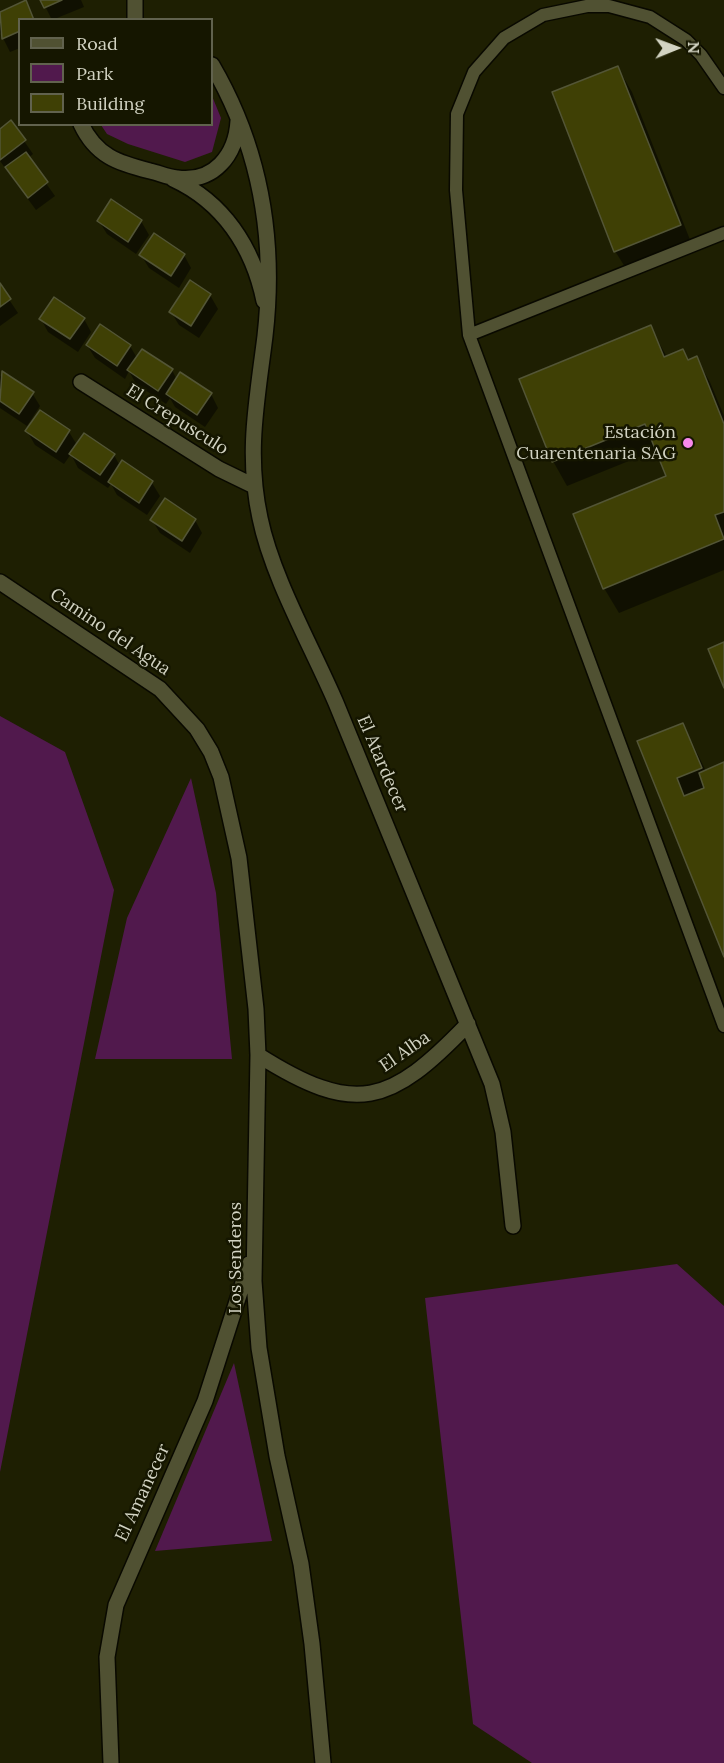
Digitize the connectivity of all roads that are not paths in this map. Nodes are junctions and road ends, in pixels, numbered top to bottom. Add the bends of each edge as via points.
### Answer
1 (135, 0) edge
2 (135, 18) edge
3 (213, 67) edge
4 (724, 88) edge
5 (238, 120) junction
6 (82, 126) edge
7 (165, 175) junction
8 (724, 233) edge
9 (267, 313) junction
10 (469, 335) junction
11 (81, 382) dead end
12 (254, 486) junction
13 (0, 582) edge
14 (211, 752) joint
15 (468, 1024) junction
16 (724, 1026) edge
17 (258, 1055) junction
18 (513, 1227) dead end
19 (254, 1247) junction
20 (111, 1763) edge
21 (323, 1763) edge

1 - 2 street
3 - 5 street, El Atardecer
4 - 10 lane via 686,40 650,17 630,10 587,6 564,9 533,20 504,38 474,72 458,114 456,190
5 - 7 street, El Atardecer via 234,144 221,165 199,177
5 - 9 street, El Atardecer via 256,167 267,223
6 - 7 street, El Atardecer via 106,156 124,165
7 - 9 street, El Atardecer via 199,193 227,219 247,250
8 - 10 lane
9 - 12 street, El Atardecer via 253,416
10 - 16 lane
11 - 12 street, El Crepusculo via 219,469
12 - 15 street, El Atardecer via 273,560
13 - 14 street, Camino del Agua via 160,689
14 - 17 street, Los Senderos via 228,804 239,858
15 - 17 street, El Alba via 414,1073 370,1094 344,1095 319,1089
15 - 18 street, El Atardecer via 496,1098
17 - 19 street, Los Senderos
19 - 20 street, El Amanecer via 205,1401 116,1605 107,1657
19 - 21 street, Los Senderos via 259,1348 301,1564

